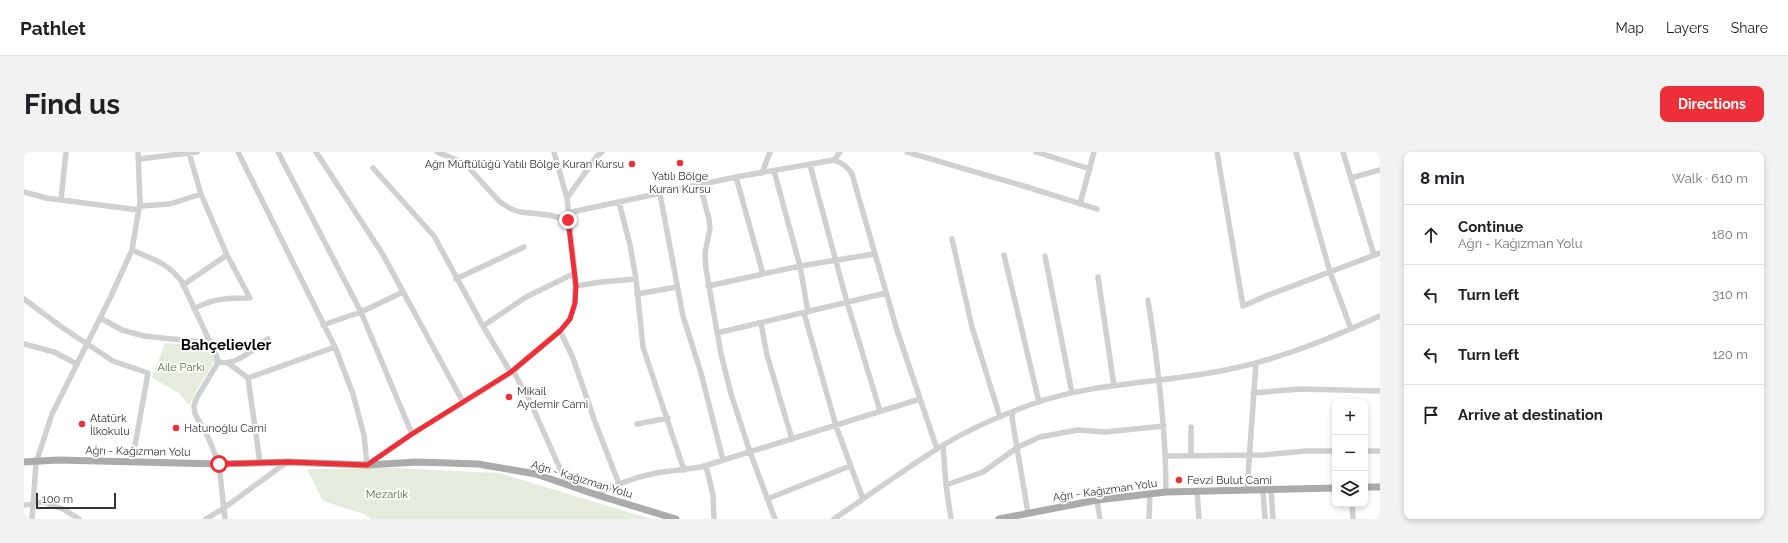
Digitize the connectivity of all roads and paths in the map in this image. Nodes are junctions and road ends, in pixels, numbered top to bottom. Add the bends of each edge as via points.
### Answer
1 (66, 152) edge
2 (138, 152) edge
3 (197, 152) edge
4 (238, 152) edge
5 (278, 152) edge
6 (316, 152) edge
7 (437, 152) edge
8 (554, 152) edge
9 (602, 152) edge
10 (770, 152) edge
11 (840, 152) edge
12 (907, 152) edge
13 (1036, 152) edge
14 (1094, 152) edge
15 (1217, 152) edge
16 (1296, 152) edge
17 (1343, 152) edge
18 (189, 153) edge
19 (139, 159) junction
20 (834, 160) junction
21 (810, 165) junction
22 (373, 168) dead end
23 (1090, 169) junction
24 (1380, 170) edge
25 (774, 171) junction
26 (762, 173) junction
27 (736, 178) junction
28 (1351, 178) junction
29 (700, 185) junction
30 (24, 192) edge
31 (201, 194) junction
32 (660, 194) junction
33 (566, 198) junction
34 (61, 200) junction
35 (619, 202) junction
36 (1080, 204) junction
37 (140, 208) junction
38 (1097, 209) dead end
39 (568, 213) junction
40 (568, 220) junction
41 (952, 239) dead end
42 (524, 248) dead end
43 (132, 250) junction
44 (1380, 253) edge
45 (874, 254) junction
46 (227, 255) junction
47 (1004, 255) dead end
48 (1374, 255) junction
49 (1045, 256) dead end
50 (835, 260) junction
51 (800, 266) junction
52 (1330, 272) junction
53 (575, 273) junction
54 (763, 274) junction
55 (1098, 277) dead end
56 (456, 279) junction
57 (636, 279) junction
58 (183, 285) junction
59 (576, 286) junction
60 (708, 286) junction
61 (677, 287) junction
62 (403, 292) junction
63 (886, 293) junction
64 (637, 294) junction
65 (24, 299) edge
66 (1148, 300) dead end
67 (847, 302) junction
68 (194, 308) junction
69 (361, 312) junction
70 (806, 312) junction
71 (1380, 316) edge
72 (100, 318) junction
73 (761, 323) junction
74 (323, 325) junction
75 (482, 326) junction
76 (1351, 329) junction
77 (560, 331) junction
78 (717, 333) junction
79 (268, 339) dead end
80 (210, 343) junction
81 (24, 344) edge
82 (86, 344) junction
83 (335, 347) junction
84 (218, 361) junction
85 (228, 363) junction
86 (1256, 363) junction
87 (77, 364) junction
88 (512, 372) junction
89 (248, 378) junction
90 (1160, 381) junction
91 (1114, 386) junction
92 (1380, 391) edge
93 (1072, 393) junction
94 (1253, 393) junction
95 (920, 399) junction
96 (463, 402) junction
97 (1039, 402) junction
98 (880, 411) junction
99 (1014, 412) junction
100 (1000, 417) junction
101 (668, 418) junction
102 (637, 424) dead end
103 (836, 426) junction
104 (1164, 426) junction
105 (1191, 427) dead end
106 (412, 434) junction
107 (792, 439) junction
108 (943, 445) junction
109 (1018, 447) junction
110 (937, 448) junction
111 (1332, 451) edge
112 (1368, 451) edge
113 (1380, 451) edge
114 (750, 452) junction
115 (1248, 454) junction
116 (1191, 455) junction
117 (1166, 456) junction
118 (723, 460) junction
119 (24, 462) edge
120 (132, 462) junction
121 (288, 462) junction
122 (36, 463) junction
123 (260, 463) junction
124 (219, 464) junction
125 (367, 465) junction
126 (706, 466) junction
127 (850, 466) junction
128 (684, 470) junction
129 (562, 484) junction
130 (619, 484) junction
131 (946, 485) junction
132 (1368, 487) edge
133 (1380, 487) edge
134 (1332, 488) edge
135 (1271, 489) junction
136 (1247, 490) junction
137 (1262, 490) junction
138 (1166, 492) junction
139 (1197, 492) junction
140 (1150, 494) junction
141 (596, 495) junction
142 (767, 499) junction
143 (863, 499) junction
144 (1097, 500) junction
145 (33, 504) junction
146 (24, 505) edge
147 (1352, 507) edge
148 (224, 508) junction
149 (1028, 514) junction
150 (32, 519) edge
151 (80, 519) edge
152 (206, 519) edge
153 (225, 519) edge
154 (676, 519) edge
155 (714, 519) edge
156 (774, 519) edge
157 (834, 519) edge
158 (951, 519) edge
159 (999, 519) edge
160 (1100, 519) edge
161 (1149, 519) edge
162 (1199, 519) edge
163 (1265, 519) edge
164 (1273, 519) edge
165 (1353, 519) edge

1 - 34 street
2 - 19 street
3 - 18 street
4 - 74 street
5 - 69 street
6 - 62 street via 354,209
7 - 40 street via 462,162 500,202 511,209
8 - 33 street
9 - 33 street
10 - 26 street
11 - 20 street
12 - 36 street
13 - 23 street
14 - 23 street
15 - 52 street via 1243,306
16 - 52 street
17 - 28 street
18 - 19 street
18 - 31 street
19 - 37 street
20 - 21 street
20 - 45 street via 848,168 852,174
21 - 25 street
21 - 50 street
22 - 56 street via 434,236
23 - 36 street
24 - 28 street
25 - 26 street
25 - 51 street
26 - 27 street
27 - 29 street
27 - 54 street
28 - 48 street
29 - 32 street
29 - 60 street via 710,228 705,253
30 - 34 street
31 - 37 street via 170,204
31 - 46 street
32 - 35 street
32 - 61 street
33 - 39 street
34 - 37 street
35 - 39 street
35 - 57 street
36 - 38 street
37 - 43 street
39 - 40 street
40 - 53 street
41 - 100 street via 972,327
42 - 56 street
43 - 58 street via 165,264
43 - 72 street
44 - 48 street
45 - 50 street
45 - 63 street
46 - 58 street
46 - 68 street via 250,298 218,299
47 - 97 street
48 - 52 street
49 - 93 street
50 - 51 street
50 - 67 street
51 - 54 street
51 - 70 street
52 - 76 street
53 - 59 street
53 - 75 street via 526,296
54 - 60 street
55 - 91 street
56 - 75 street
57 - 59 street
57 - 64 street
58 - 68 street
59 - 77 street via 575,303 570,319
60 - 78 street
61 - 64 street
61 - 118 street
62 - 69 street
62 - 96 street
63 - 67 street
63 - 95 street
64 - 101 street via 643,347
65 - 82 street
66 - 90 street
67 - 70 street
67 - 98 street
68 - 80 street
69 - 74 street
69 - 106 street
70 - 73 street
70 - 103 street
71 - 76 street
72 - 80 street via 122,330 144,336
72 - 82 street
73 - 78 street
73 - 107 street via 767,354
74 - 83 street
75 - 88 street
76 - 86 street
77 - 88 street
77 - 130 street via 573,358
78 - 114 street via 731,394
79 - 85 street
80 - 84 street
81 - 87 street via 54,352
82 - 87 street
82 - 120 street via 113,361 148,373
83 - 89 street
83 - 125 street via 353,394 364,435
84 - 85 street
84 - 124 street via 194,406 195,414
85 - 89 street
86 - 90 street
86 - 94 street
87 - 122 street via 52,414
88 - 96 street
88 - 129 street via 528,397 562,473
89 - 123 street
90 - 91 street
90 - 104 street
91 - 93 street
92 - 94 street via 1300,389
93 - 97 street
94 - 115 street
95 - 98 street
95 - 110 street
96 - 106 street
97 - 99 street
98 - 103 street
99 - 100 street
99 - 109 street via 1012,418
100 - 108 street
101 - 102 street
101 - 128 street
103 - 107 street
103 - 127 street
104 - 109 street via 1105,432 1066,431 1040,437
104 - 117 street
105 - 116 street
106 - 125 street
107 - 114 street
108 - 110 street
108 - 131 street
109 - 131 street via 983,472
109 - 149 street
110 - 143 street
111 - 115 street
112 - 113 street
114 - 118 street
114 - 142 street
115 - 116 street
115 - 136 street
116 - 117 street
117 - 138 street
118 - 126 street
119 - 122 main road, Ağrı - Kağızman Yolu
120 - 122 main road, Ağrı - Kağızman Yolu via 58,460
120 - 124 main road, Ağrı - Kağızman Yolu
121 - 123 main road, Ağrı - Kağızman Yolu
121 - 125 main road, Ağrı - Kağızman Yolu
121 - 148 street
122 - 145 street
123 - 124 main road, Ağrı - Kağızman Yolu
124 - 148 street
125 - 129 main road, Ağrı - Kağızman Yolu via 417,462 478,464 536,474
126 - 128 street
126 - 155 street via 713,495
127 - 142 street
127 - 143 street
128 - 130 street via 656,473
129 - 141 main road, Ağrı - Kağızman Yolu
130 - 141 street
131 - 158 street
132 - 133 main road
134 - 135 main road, Ağrı - Kağızman Yolu
135 - 137 main road, Ağrı - Kağızman Yolu
135 - 164 street
136 - 137 main road, Ağrı - Kağızman Yolu
136 - 139 main road, Ağrı - Kağızman Yolu
137 - 163 street
138 - 139 main road, Ağrı - Kağızman Yolu
138 - 140 main road, Ağrı - Kağızman Yolu
139 - 162 street
140 - 144 main road, Ağrı - Kağızman Yolu
140 - 161 street
141 - 154 main road, Ağrı - Kağızman Yolu
142 - 156 street
143 - 157 street
144 - 149 main road, Ağrı - Kağızman Yolu
144 - 160 street
145 - 146 street
145 - 150 street
145 - 151 street via 43,502
147 - 165 street
148 - 152 street
148 - 153 street
149 - 159 main road, Ağrı - Kağızman Yolu

